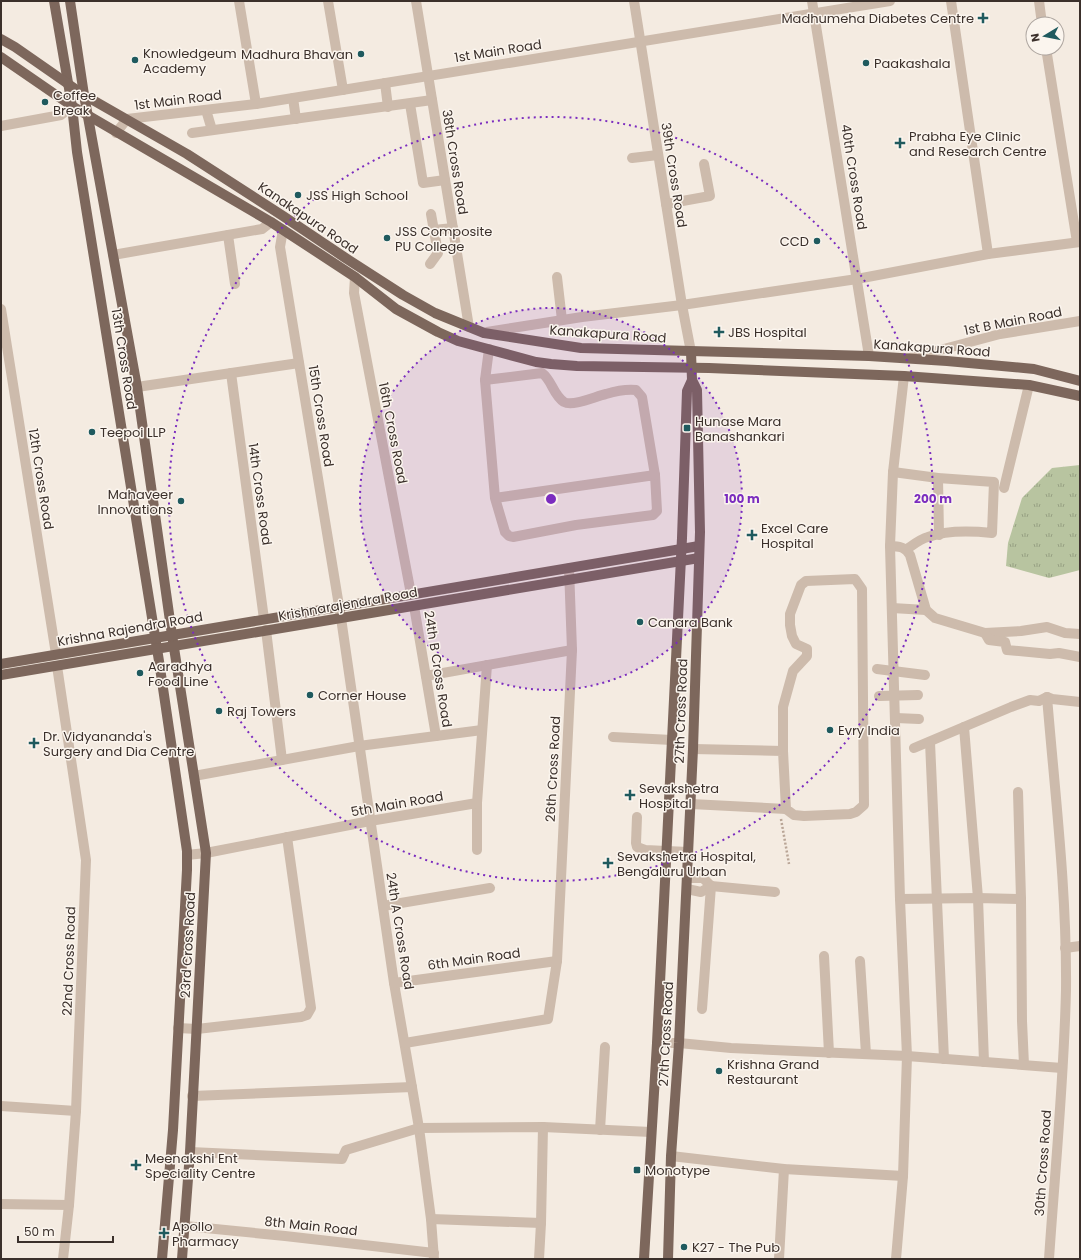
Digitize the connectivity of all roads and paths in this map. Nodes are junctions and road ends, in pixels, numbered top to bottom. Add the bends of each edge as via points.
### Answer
1 (54, 1) edge
2 (70, 1) edge
3 (239, 1) edge
4 (328, 1) edge
5 (416, 1) edge
6 (634, 1) edge
7 (812, 1) edge
8 (890, 1) edge
9 (951, 1) edge
10 (1039, 1) edge
11 (814, 13) junction
12 (1041, 16) edge
13 (1, 39) edge
14 (640, 41) junction
15 (1047, 56) edge
16 (1, 57) edge
17 (428, 76) junction
18 (385, 83) junction
19 (67, 84) junction
20 (343, 90) junction
21 (84, 96) junction
22 (293, 98) junction
23 (432, 100) junction
24 (256, 104) junction
25 (410, 104) junction
26 (72, 106) junction
27 (388, 107) junction
28 (206, 110) junction
29 (88, 116) junction
30 (127, 119) junction
31 (296, 119) junction
32 (1, 126) edge
33 (212, 130) junction
34 (116, 132) junction
35 (192, 133) dead end
36 (658, 154) junction
37 (632, 158) dead end
38 (704, 164) dead end
39 (445, 180) junction
40 (666, 204) junction
41 (431, 214) dead end
42 (271, 222) junction
43 (453, 228) junction
44 (283, 230) junction
45 (434, 230) junction
46 (228, 234) junction
47 (1078, 242) edge
48 (988, 254) junction
49 (113, 255) junction
50 (430, 264) dead end
51 (356, 277) junction
52 (557, 277) dead end
53 (857, 279) junction
54 (235, 284) dead end
55 (682, 305) junction
56 (1, 309) edge
57 (562, 320) junction
58 (1080, 321) edge
59 (469, 327) junction
60 (484, 333) junction
61 (489, 349) junction
62 (691, 352) junction
63 (869, 356) junction
64 (906, 359) junction
65 (299, 363) junction
66 (692, 368) junction
67 (231, 373) junction
68 (904, 376) junction
69 (485, 380) junction
70 (692, 380) junction
71 (1080, 381) edge
72 (1029, 385) junction
73 (137, 387) junction
74 (1080, 396) edge
75 (893, 472) junction
76 (655, 475) junction
77 (938, 478) junction
78 (1004, 488) dead end
79 (495, 498) junction
80 (939, 535) junction
81 (699, 546) junction
82 (890, 546) junction
83 (681, 550) junction
84 (907, 550) junction
85 (698, 558) junction
86 (680, 561) junction
87 (569, 568) junction
88 (570, 579) junction
89 (411, 594) junction
90 (414, 606) junction
91 (339, 607) junction
92 (892, 608) junction
93 (926, 610) junction
94 (341, 618) junction
95 (264, 619) junction
96 (266, 630) junction
97 (985, 633) junction
98 (1080, 634) edge
99 (172, 635) junction
100 (155, 638) junction
101 (174, 646) junction
102 (157, 649) junction
103 (572, 650) junction
104 (56, 654) junction
105 (1080, 658) edge
106 (1, 664) edge
107 (487, 665) junction
108 (57, 666) junction
109 (877, 668) dead end
110 (894, 671) junction
111 (1, 675) edge
112 (925, 675) dead end
113 (426, 676) junction
114 (918, 695) dead end
115 (879, 696) dead end
116 (895, 696) junction
117 (1047, 697) junction
118 (1080, 702) edge
119 (896, 718) junction
120 (919, 718) dead end
121 (964, 727) junction
122 (482, 730) junction
123 (436, 736) junction
124 (613, 737) dead end
125 (672, 740) junction
126 (930, 742) junction
127 (359, 746) junction
128 (914, 748) dead end
129 (693, 749) junction
130 (782, 751) junction
131 (282, 760) junction
132 (194, 776) junction
133 (1018, 792) dead end
134 (477, 803) junction
135 (691, 804) junction
136 (783, 810) junction
137 (637, 818) dead end
138 (370, 821) junction
139 (287, 837) junction
140 (477, 850) dead end
141 (666, 851) junction
142 (688, 852) junction
143 (206, 853) junction
144 (187, 855) junction
145 (788, 864) dead end
146 (687, 878) junction
147 (710, 886) junction
148 (490, 888) dead end
149 (687, 889) junction
150 (775, 892) dead end
151 (938, 898) junction
152 (978, 898) junction
153 (900, 899) junction
154 (1021, 899) junction
155 (383, 906) junction
156 (1080, 946) edge
157 (1065, 948) junction
158 (824, 956) dead end
159 (557, 961) junction
160 (860, 962) dead end
161 (394, 983) junction
162 (702, 1009) dead end
163 (178, 1028) junction
164 (197, 1029) junction
165 (404, 1043) junction
166 (657, 1043) junction
167 (679, 1043) junction
168 (604, 1047) dead end
169 (829, 1053) junction
170 (866, 1054) junction
171 (907, 1056) junction
172 (944, 1059) junction
173 (984, 1062) junction
174 (1024, 1065) junction
175 (1062, 1068) junction
176 (412, 1087) junction
177 (192, 1096) junction
178 (1, 1106) edge
179 (76, 1111) junction
180 (543, 1127) junction
181 (419, 1128) junction
182 (600, 1130) junction
183 (652, 1132) junction
184 (190, 1152) junction
185 (671, 1156) junction
186 (784, 1169) junction
187 (903, 1176) junction
188 (1, 1204) edge
189 (69, 1205) junction
190 (431, 1219) junction
191 (541, 1223) junction
192 (185, 1226) junction
193 (434, 1256) edge
194 (63, 1259) edge
195 (162, 1259) edge
196 (182, 1259) edge
197 (539, 1259) edge
198 (644, 1259) edge
199 (668, 1259) edge
200 (779, 1259) edge
201 (896, 1259) edge
202 (1049, 1259) edge

1 - 19 main road, 13th Cross Road
2 - 21 main road, 13th Cross Road
3 - 24 street
4 - 20 street
5 - 17 street, 38th Cross Road
6 - 14 street, 39th Cross Road
7 - 11 street, 40th Cross Road
8 - 11 street, 1st Main Road
9 - 48 street
10 - 12 street
11 - 14 street, 1st Main Road
11 - 53 street, 40th Cross Road
13 - 19 main road, Kanakapura Road
14 - 17 street, 1st Main Road
14 - 36 street, 39th Cross Road
15 - 47 street
16 - 26 main road, Kanakapura Road
17 - 18 street, 1st Main Road
17 - 23 street, 38th Cross Road
18 - 20 street, 1st Main Road
18 - 27 street
19 - 21 main road, Kanakapura Road
19 - 26 main road, 13th Cross Road
20 - 22 street, 1st Main Road
21 - 29 main road, 13th Cross Road
21 - 30 main road, Kanakapura Road
22 - 24 street, 1st Main Road
22 - 31 street
23 - 25 street
23 - 39 street, 38th Cross Road
24 - 28 street, 1st Main Road
25 - 27 street
25 - 39 street via 423,183
26 - 29 main road, Kanakapura Road
26 - 32 street via 61,115
26 - 100 main road, 13th Cross Road via 77,152
27 - 31 street
28 - 30 street, 1st Main Road
28 - 33 street
29 - 34 main road, Kanakapura Road
29 - 49 main road, 13th Cross Road
30 - 34 street, 1st Main Road
30 - 59 main road, Kanakapura Road via 187,154 403,294 435,313
31 - 33 street
33 - 35 street
34 - 42 main road, Kanakapura Road
36 - 37 street
36 - 40 street, 39th Cross Road
38 - 40 street via 710,196
39 - 43 street, 38th Cross Road
40 - 55 street, 39th Cross Road
41 - 45 street
42 - 44 main road, Kanakapura Road
42 - 46 street via 262,229
43 - 45 street
43 - 59 street, 38th Cross Road
44 - 51 main road, Kanakapura Road
44 - 65 street, 15th Cross Road via 280,247
45 - 50 street via 438,252
46 - 49 street
46 - 54 street
47 - 48 street
48 - 53 street
49 - 73 main road, 13th Cross Road
51 - 61 main road, Kanakapura Road via 396,309 418,322 458,341
51 - 89 street, 16th Cross Road via 354,293
52 - 57 street
53 - 55 street
53 - 63 street, 40th Cross Road
55 - 57 street
55 - 62 street, 39th Cross Road
56 - 104 street, 12th Cross Road
57 - 60 street
58 - 64 street, 1st B Main Road via 1000,334
59 - 60 main road, Kanakapura Road
60 - 62 main road, Kanakapura Road via 580,348
61 - 66 main road, Kanakapura Road via 551,364
61 - 69 street
62 - 63 main road, Kanakapura Road
62 - 66 main road, 27th Cross Road
63 - 64 main road, Kanakapura Road
64 - 71 main road, Kanakapura Road via 1034,369
65 - 67 street
65 - 91 street, 15th Cross Road
66 - 68 main road, Kanakapura Road
66 - 70 main road, 27th Cross Road
67 - 73 street
67 - 95 street, 14th Cross Road
68 - 72 main road, Kanakapura Road
68 - 75 street
69 - 76 street via 542,373 553,391 568,404 629,389 636,390 642,397
69 - 79 street
70 - 81 main road, 27th Cross Road via 698,390
70 - 83 main road, 27th Cross Road via 687,391
72 - 74 main road, Kanakapura Road
72 - 78 street
73 - 99 main road, 13th Cross Road
75 - 77 street
75 - 82 street
76 - 79 street
76 - 79 street via 657,511 654,515 576,524 513,537 505,532
77 - 80 street
77 - 80 street via 994,482 992,533 971,531
80 - 84 street via 924,538
81 - 83 main road, Krishnarajendra Road
81 - 85 main road, 27th Cross Road
82 - 84 street
82 - 92 street
83 - 86 main road, 27th Cross Road
83 - 87 main road, Krishnarajendra Road
84 - 93 street
85 - 86 main road, Krishnarajendra Road
85 - 129 main road, 27th Cross Road
86 - 88 main road, Krishnarajendra Road
86 - 125 main road, 27th Cross Road
87 - 88 street, 26th Cross Road
87 - 89 main road, Krishnarajendra Road
88 - 90 main road, Krishnarajendra Road
88 - 103 street, 26th Cross Road
89 - 91 main road, Krishnarajendra Road
90 - 94 main road, Krishnarajendra Road
90 - 113 street, 24th B Cross Road
91 - 94 street, 24th A Cross Road
91 - 95 main road, Krishnarajendra Road
92 - 93 street
92 - 110 street
93 - 97 street via 935,618
94 - 96 main road, Krishnarajendra Road
94 - 127 street, 24th A Cross Road
95 - 99 main road, Krishna Rajendra Road
96 - 101 main road, Krishnarajendra Road
96 - 131 street
97 - 98 street via 1021,631 1047,626 1065,633
97 - 105 street via 989,640 1005,642 1007,650 1059,653
99 - 100 main road, Krishna Rajendra Road
99 - 101 main road, 23rd Cross Road
100 - 102 main road, 23rd Cross Road
100 - 104 main road, Krishna Rajendra Road
101 - 102 main road, Krishnarajendra Road
101 - 132 main road, 23rd Cross Road
102 - 108 main road, Krishnarajendra Road
102 - 144 main road, 23rd Cross Road
103 - 107 street
103 - 159 street, 26th Cross Road
104 - 106 main road, Krishna Rajendra Road
107 - 113 street
107 - 122 street
108 - 111 main road, Krishnarajendra Road
108 - 179 street, 22nd Cross Road via 86,860
109 - 110 street
110 - 112 street
110 - 116 street
113 - 123 street, 24th B Cross Road
114 - 116 street
115 - 116 street
116 - 119 street
117 - 118 street
117 - 121 street via 1039,701 1030,700
117 - 157 street, 30th Cross Road
119 - 120 street
119 - 153 street
121 - 126 street
121 - 152 street
122 - 123 street
122 - 134 street
123 - 127 street
124 - 125 street
125 - 141 main road, 27th Cross Road
126 - 128 street
126 - 151 street
127 - 131 street
127 - 138 street, 24th A Cross Road
129 - 130 street
129 - 135 main road, 27th Cross Road
130 - 136 street
130 - 136 street via 783,707 793,671 807,656 807,649 796,644 790,625 790,614 801,585 806,581 855,579 862,589 864,805 850,814 804,816
131 - 132 street
132 - 143 main road, 23rd Cross Road
133 - 154 street
134 - 138 street, 5th Main Road
134 - 140 street
135 - 136 street
135 - 142 main road, 27th Cross Road
136 - 145 path
137 - 141 street via 637,847
138 - 139 street, 5th Main Road
138 - 155 street, 24th A Cross Road
139 - 143 street, 5th Main Road
139 - 164 street via 311,1008 307,1015 301,1018
141 - 142 street
141 - 166 main road, 27th Cross Road
142 - 146 main road, 27th Cross Road
143 - 144 street, 5th Main Road
143 - 164 main road, 23rd Cross Road
144 - 163 main road, 23rd Cross Road
146 - 147 street via 702,878
146 - 149 main road, 27th Cross Road
147 - 149 street via 701,892
147 - 150 street
147 - 162 street
148 - 155 street
149 - 167 main road, 27th Cross Road
151 - 152 street
151 - 153 street
151 - 172 street
152 - 154 street
152 - 173 street
153 - 171 street
154 - 174 street
155 - 161 street, 24th A Cross Road
156 - 157 street
157 - 175 street, 30th Cross Road via 1066,989
158 - 169 street
159 - 161 street, 6th Main Road
159 - 165 street, 26th Cross Road via 548,1020
160 - 170 street
161 - 165 street, 24th A Cross Road
163 - 164 street
163 - 195 main road, 23rd Cross Road via 173,1130
164 - 177 main road, 23rd Cross Road
165 - 176 street, 24th A Cross Road
166 - 167 street
166 - 183 main road, 27th Cross Road
167 - 169 street
167 - 185 main road, 27th Cross Road
168 - 182 street
169 - 170 street
170 - 171 street
171 - 172 street
171 - 187 street
172 - 173 street
173 - 174 street
174 - 175 street
175 - 202 street, 30th Cross Road
176 - 177 street
176 - 181 street, 24th A Cross Road
177 - 184 main road, 23rd Cross Road
178 - 179 street
179 - 189 street, 22nd Cross Road
180 - 181 street
180 - 182 street
180 - 191 street
181 - 184 street via 346,1150 342,1159
181 - 190 street, 24th A Cross Road
182 - 183 street
183 - 198 main road, 27th Cross Road
184 - 192 main road, 23rd Cross Road
185 - 186 street
185 - 199 main road, 27th Cross Road
186 - 187 street
186 - 200 street
187 - 201 street
188 - 189 street
189 - 194 street, 22nd Cross Road
190 - 191 street
190 - 193 street, 24th A Cross Road
191 - 197 street
192 - 193 street, 8th Main Road via 285,1236
192 - 196 main road, 23rd Cross Road

